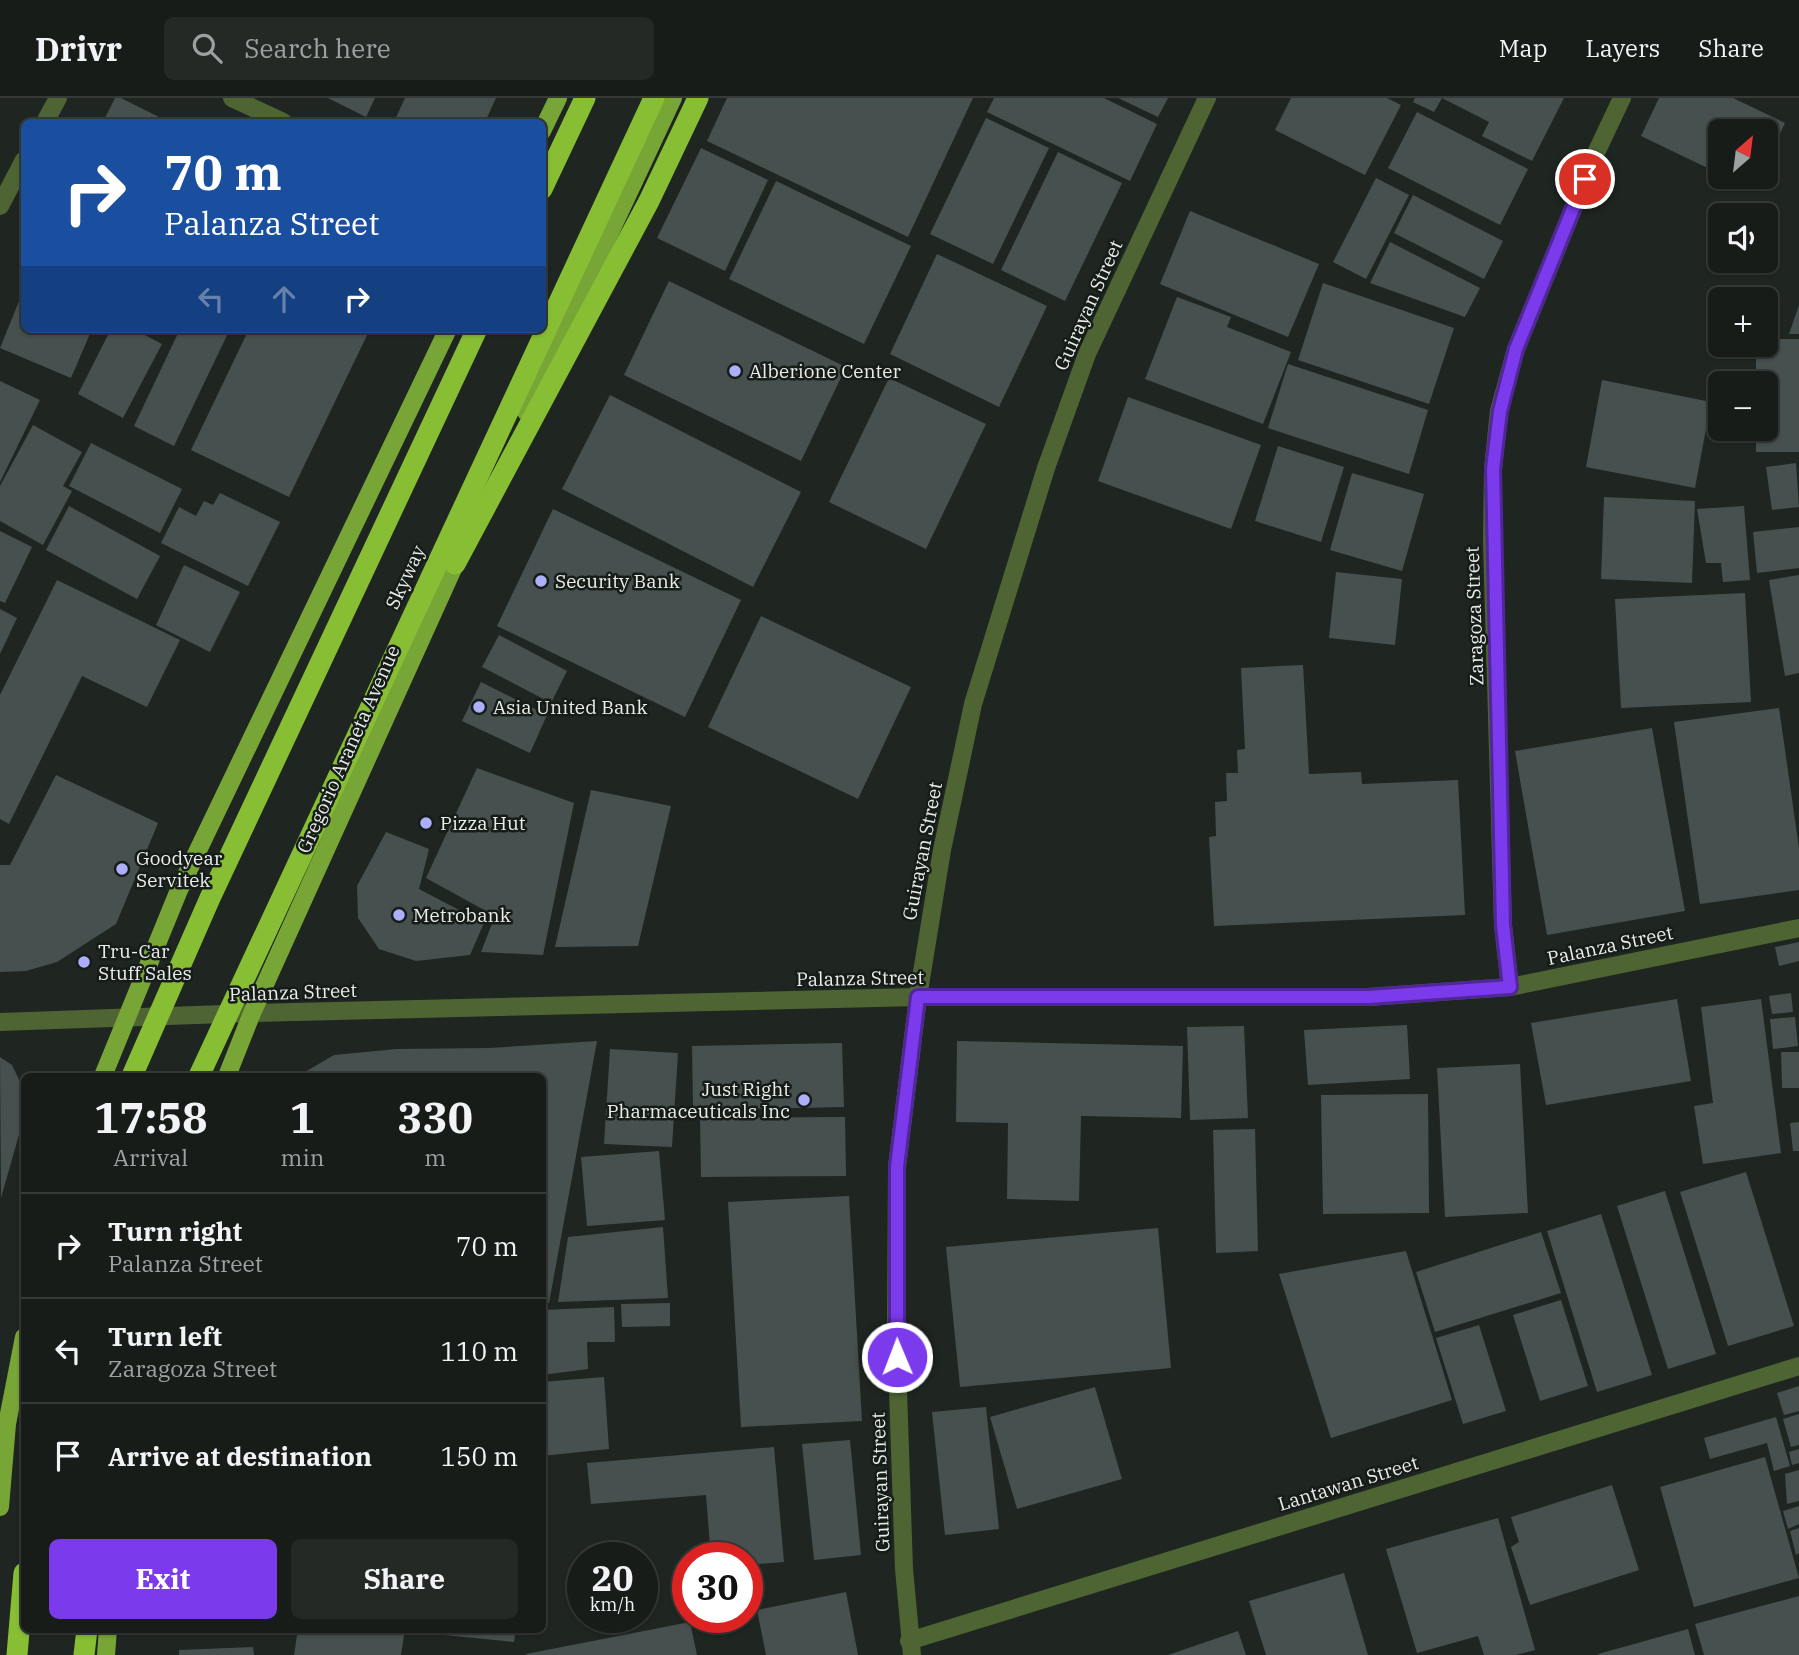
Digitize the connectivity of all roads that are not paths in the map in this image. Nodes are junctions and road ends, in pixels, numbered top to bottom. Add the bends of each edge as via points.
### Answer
1 (58, 98) edge
2 (232, 98) edge
3 (558, 98) edge
4 (585, 98) edge
5 (654, 98) edge
6 (673, 98) edge
7 (698, 98) edge
8 (1207, 98) edge
9 (1622, 98) edge
10 (47, 119) edge
11 (277, 119) edge
12 (546, 123) edge
13 (21, 166) edge
14 (546, 181) edge
15 (0, 206) edge
16 (546, 330) edge
17 (446, 333) edge
18 (475, 333) edge
19 (545, 333) edge
20 (455, 564) junction
21 (1799, 928) edge
22 (1510, 987) junction
23 (918, 997) junction
24 (252, 1013) junction
25 (124, 1018) junction
26 (0, 1022) edge
27 (104, 1073) edge
28 (133, 1073) edge
29 (200, 1073) edge
30 (229, 1073) edge
31 (21, 1352) edge
32 (1799, 1366) edge
33 (0, 1507) edge
34 (21, 1608) edge
35 (87, 1633) edge
36 (108, 1633) edge
37 (911, 1648) edge
38 (17, 1655) edge
39 (84, 1655) edge
40 (106, 1655) edge

1 - 10 street
2 - 11 street
3 - 12 main road
4 - 14 highway
5 - 16 highway, Skyway, bridge
6 - 20 main road, Gregorio Araneta Avenue
7 - 20 highway via 649,201
8 - 23 street, Guirayan Street via 1087,354 1013,568 970,718
9 - 22 street, Zaragoza Street via 1516,349 1500,411 1492,541 1503,925
13 - 15 street
17 - 25 main road via 179,890
18 - 28 highway, Skyway, bridge via 210,898
19 - 29 highway, Skyway, bridge
20 - 24 main road, Gregorio Araneta Avenue
21 - 22 street, Palanza Street
22 - 23 street, Palanza Street via 1368,997
23 - 24 street, Palanza Street
23 - 37 street, Guirayan Street via 897,1167 897,1357
24 - 25 street, Palanza Street
24 - 30 main road, Gregorio Araneta Avenue
25 - 26 street, Palanza Street
25 - 27 main road
31 - 33 main road via 7,1424
32 - 37 street, Lantawan Street
34 - 38 highway
35 - 39 highway
36 - 40 main road

